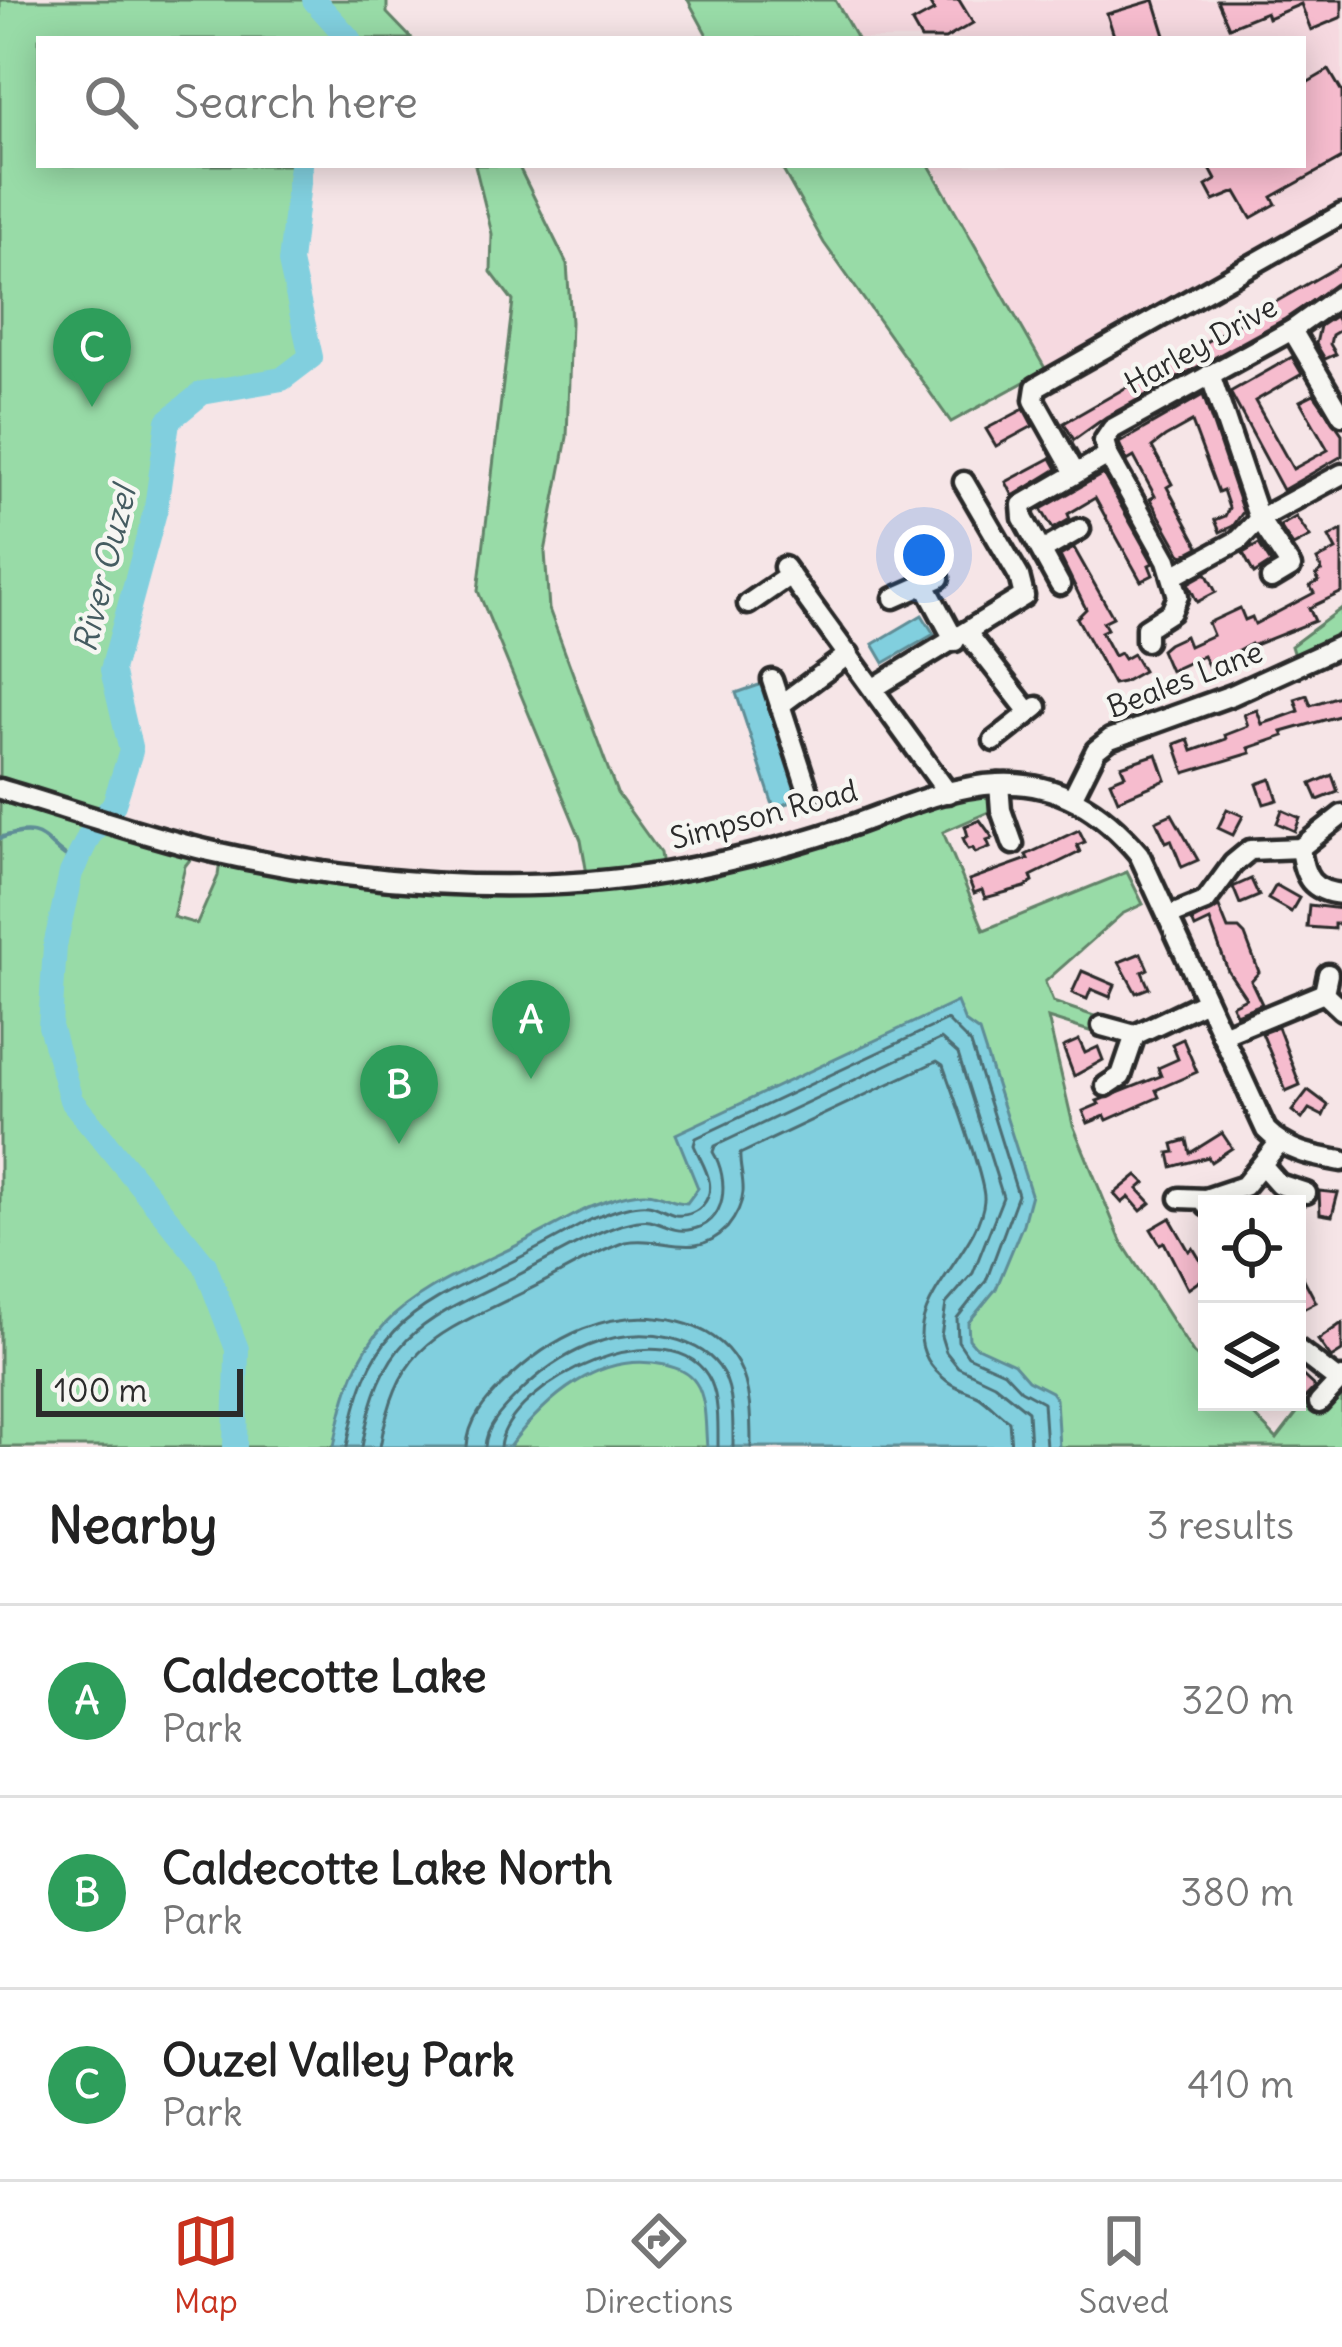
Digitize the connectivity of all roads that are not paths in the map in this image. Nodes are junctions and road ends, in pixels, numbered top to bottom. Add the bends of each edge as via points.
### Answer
1 (1342, 214) edge
2 (1342, 294) edge
3 (1292, 330) junction
4 (1210, 374) junction
5 (1342, 415) edge
6 (1108, 454) junction
7 (1075, 473) junction
8 (1342, 474) edge
9 (964, 482) dead end
10 (1259, 519) junction
11 (1080, 529) dead end
12 (1042, 551) junction
13 (1173, 576) junction
14 (1271, 579) dead end
15 (1060, 585) dead end
16 (894, 598) dead end
17 (748, 604) dead end
18 (962, 637) junction
19 (1146, 641) dead end
20 (1342, 645) edge
21 (849, 654) junction
22 (772, 680) dead end
23 (874, 688) junction
24 (780, 705) junction
25 (994, 741) dead end
26 (999, 784) junction
27 (0, 789) edge
28 (948, 793) junction
29 (809, 794) dead end
30 (1073, 796) junction
31 (1342, 815) edge
32 (1013, 844) dead end
33 (1300, 848) junction
34 (1342, 894) edge
35 (1169, 916) junction
36 (1206, 1000) junction
37 (1342, 1010) edge
38 (1102, 1026) dead end
39 (1136, 1035) junction
40 (1222, 1035) junction
41 (1106, 1086) dead end
42 (1279, 1143) junction
43 (1342, 1160) edge
44 (1263, 1166) junction
45 (1306, 1193) dead end
46 (1224, 1195) edge
47 (1180, 1198) dead end
48 (1198, 1201) edge
49 (1306, 1355) edge
50 (1339, 1379) edge
51 (1319, 1403) dead end

1 - 7 street via 1036,387 1034,400
2 - 3 street, Harley Drive
3 - 4 street, Harley Drive
3 - 5 street
4 - 6 street, Harley Drive via 1109,431
4 - 10 street
6 - 7 street, Harley Drive
6 - 13 street
7 - 12 street, Harley Drive via 1022,505
8 - 10 street
9 - 18 street via 1024,596
10 - 13 street via 1239,541
10 - 14 street via 1291,567
11 - 12 street
12 - 15 street
13 - 19 street via 1176,607 1146,628
16 - 18 street via 932,582
17 - 21 street via 787,571
18 - 23 street
18 - 25 street via 1034,709
20 - 30 street, Beales Lane via 1110,739
21 - 23 street
21 - 24 street
22 - 24 street
23 - 28 street
24 - 29 street
26 - 28 street, Simpson Road
26 - 30 street, Simpson Road
26 - 32 street
27 - 28 street, Simpson Road via 221,853 363,877 498,883 663,873 796,844
30 - 35 street, Simpson Road via 1139,854
31 - 33 street
33 - 34 street via 1306,879
33 - 35 street via 1250,850 1206,901
35 - 36 street, Simpson Road
36 - 39 street
36 - 40 street, Simpson Road
37 - 40 street via 1326,984
38 - 39 street
39 - 41 street via 1121,1076
40 - 42 street, Simpson Road
42 - 43 street
42 - 44 street
44 - 45 street via 1279,1184
44 - 46 street
47 - 48 street
49 - 50 street
50 - 51 street

